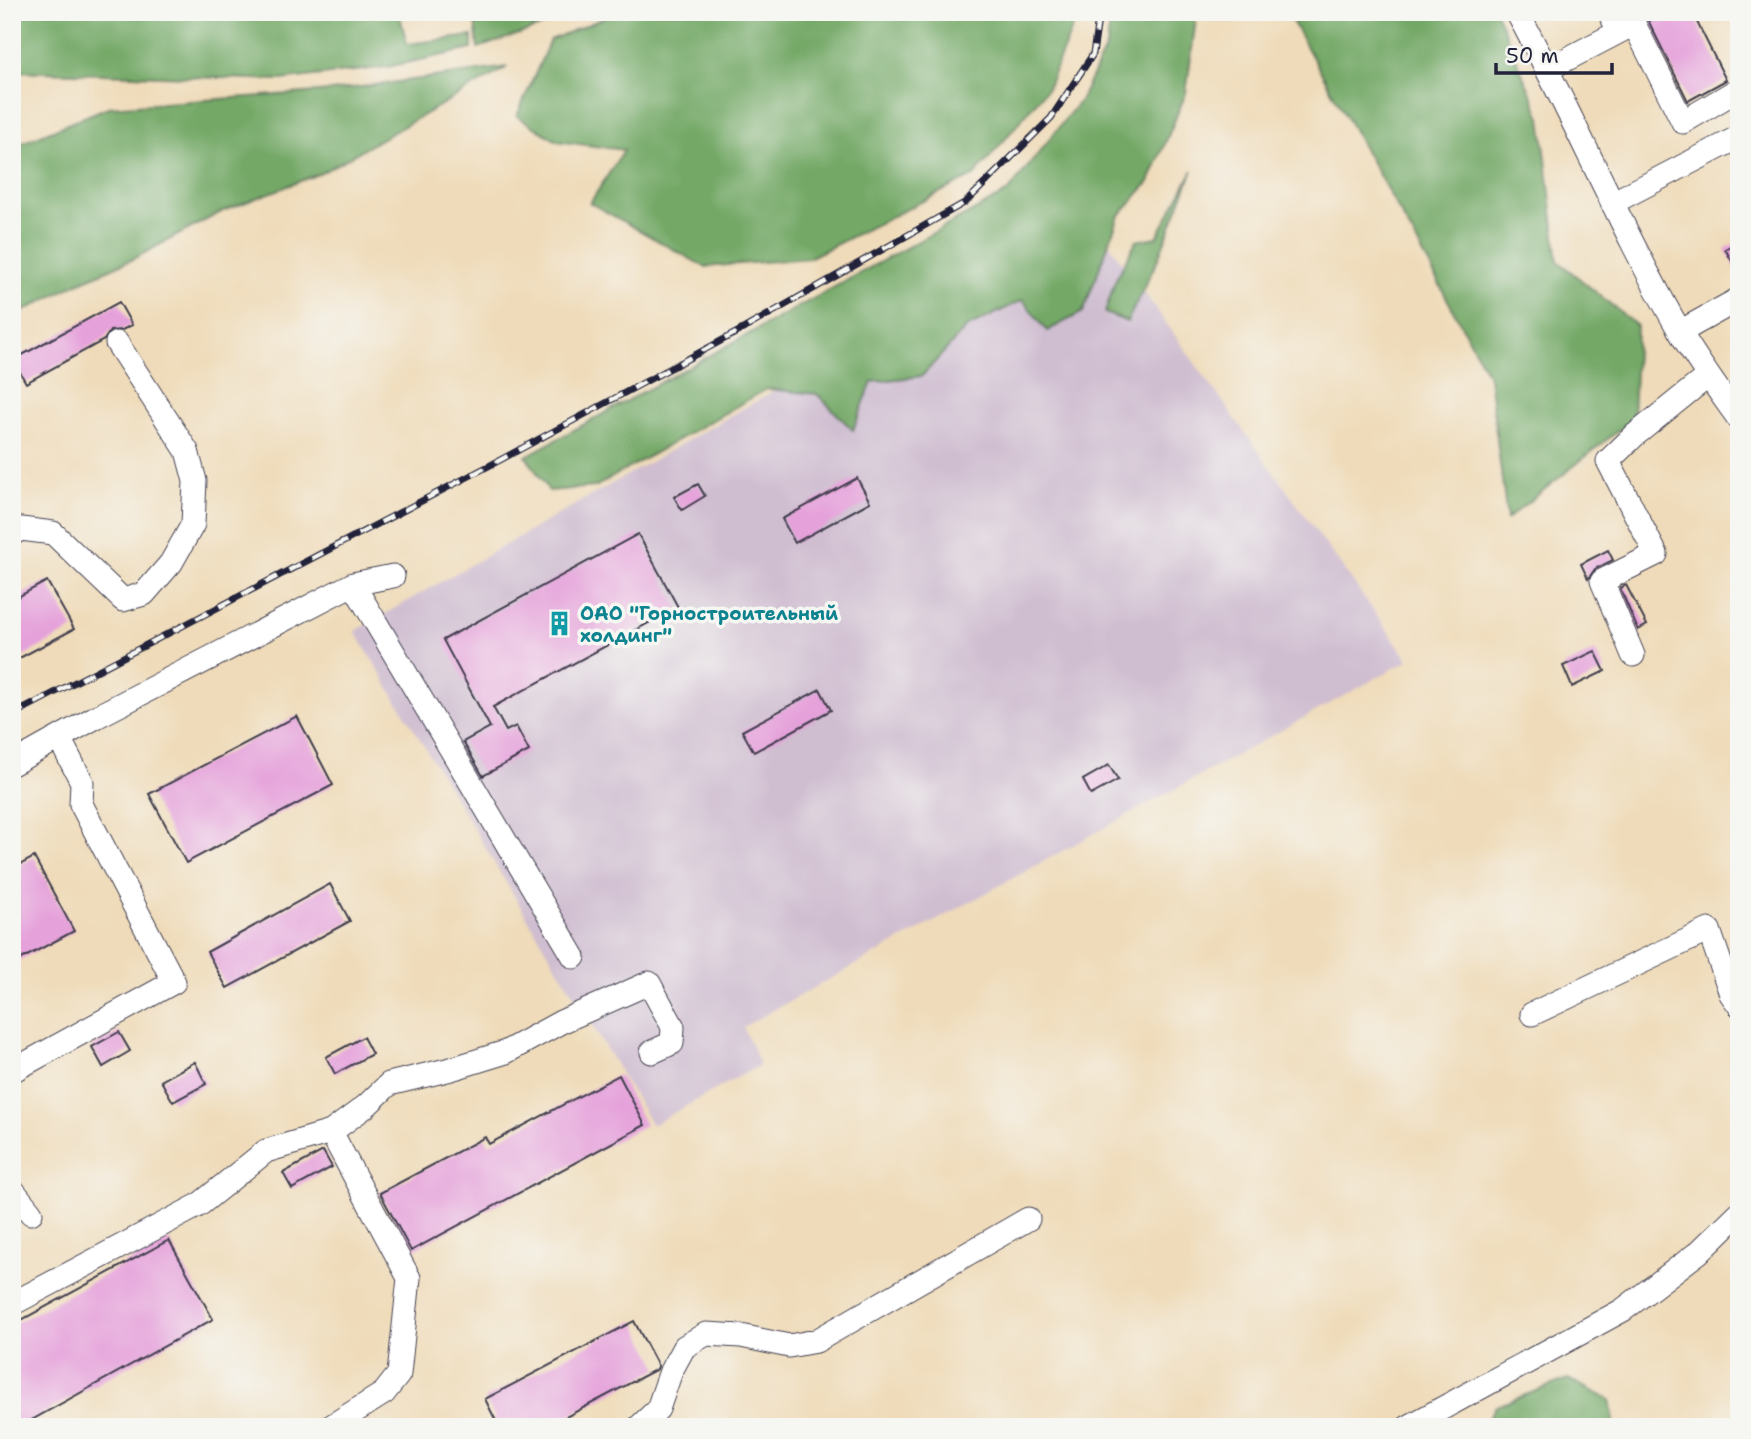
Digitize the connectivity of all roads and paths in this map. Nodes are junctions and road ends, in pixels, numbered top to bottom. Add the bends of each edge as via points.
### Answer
1 (1517, 12) edge
2 (1614, 22) edge
3 (1548, 69) junction
4 (1739, 89) edge
5 (1739, 137) edge
6 (1612, 203) junction
7 (1739, 299) edge
8 (1680, 332) junction
9 (117, 343) dead end
10 (1708, 376) junction
11 (1739, 419) edge
12 (12, 534) edge
13 (393, 576) dead end
14 (353, 584) junction
15 (1633, 655) dead end
16 (59, 738) junction
17 (12, 764) edge
18 (574, 957) dead end
19 (1739, 1005) edge
20 (1532, 1014) dead end
21 (652, 1052) dead end
22 (12, 1071) edge
23 (331, 1132) junction
24 (12, 1189) edge
25 (32, 1213) dead end
26 (1739, 1213) edge
27 (1028, 1219) dead end
28 (1739, 1236) edge
29 (1699, 1252) junction
30 (12, 1304) edge
31 (330, 1427) edge
32 (639, 1427) edge
33 (1408, 1427) edge

1 - 3 street
2 - 3 street
2 - 4 street via 1634,24 1683,122
3 - 6 street
5 - 6 street
6 - 8 street
7 - 8 street
8 - 10 street
9 - 12 street via 187,451 195,481 193,524 171,563 144,594 124,600 53,533 21,529
10 - 11 street
10 - 15 street via 1608,461 1656,554 1602,581
13 - 14 street
14 - 16 street
14 - 18 street
16 - 17 street
16 - 22 street via 82,782 81,804 174,982
19 - 20 street via 1709,930
21 - 23 street via 672,1043 673,1027 649,983 506,1052 388,1084
23 - 30 street via 266,1152 199,1205
23 - 31 street via 409,1278 399,1374 384,1393
24 - 25 street
26 - 29 street
27 - 32 street via 816,1341 789,1346 706,1334 684,1347 658,1409
28 - 29 street
29 - 33 street via 1623,1310

